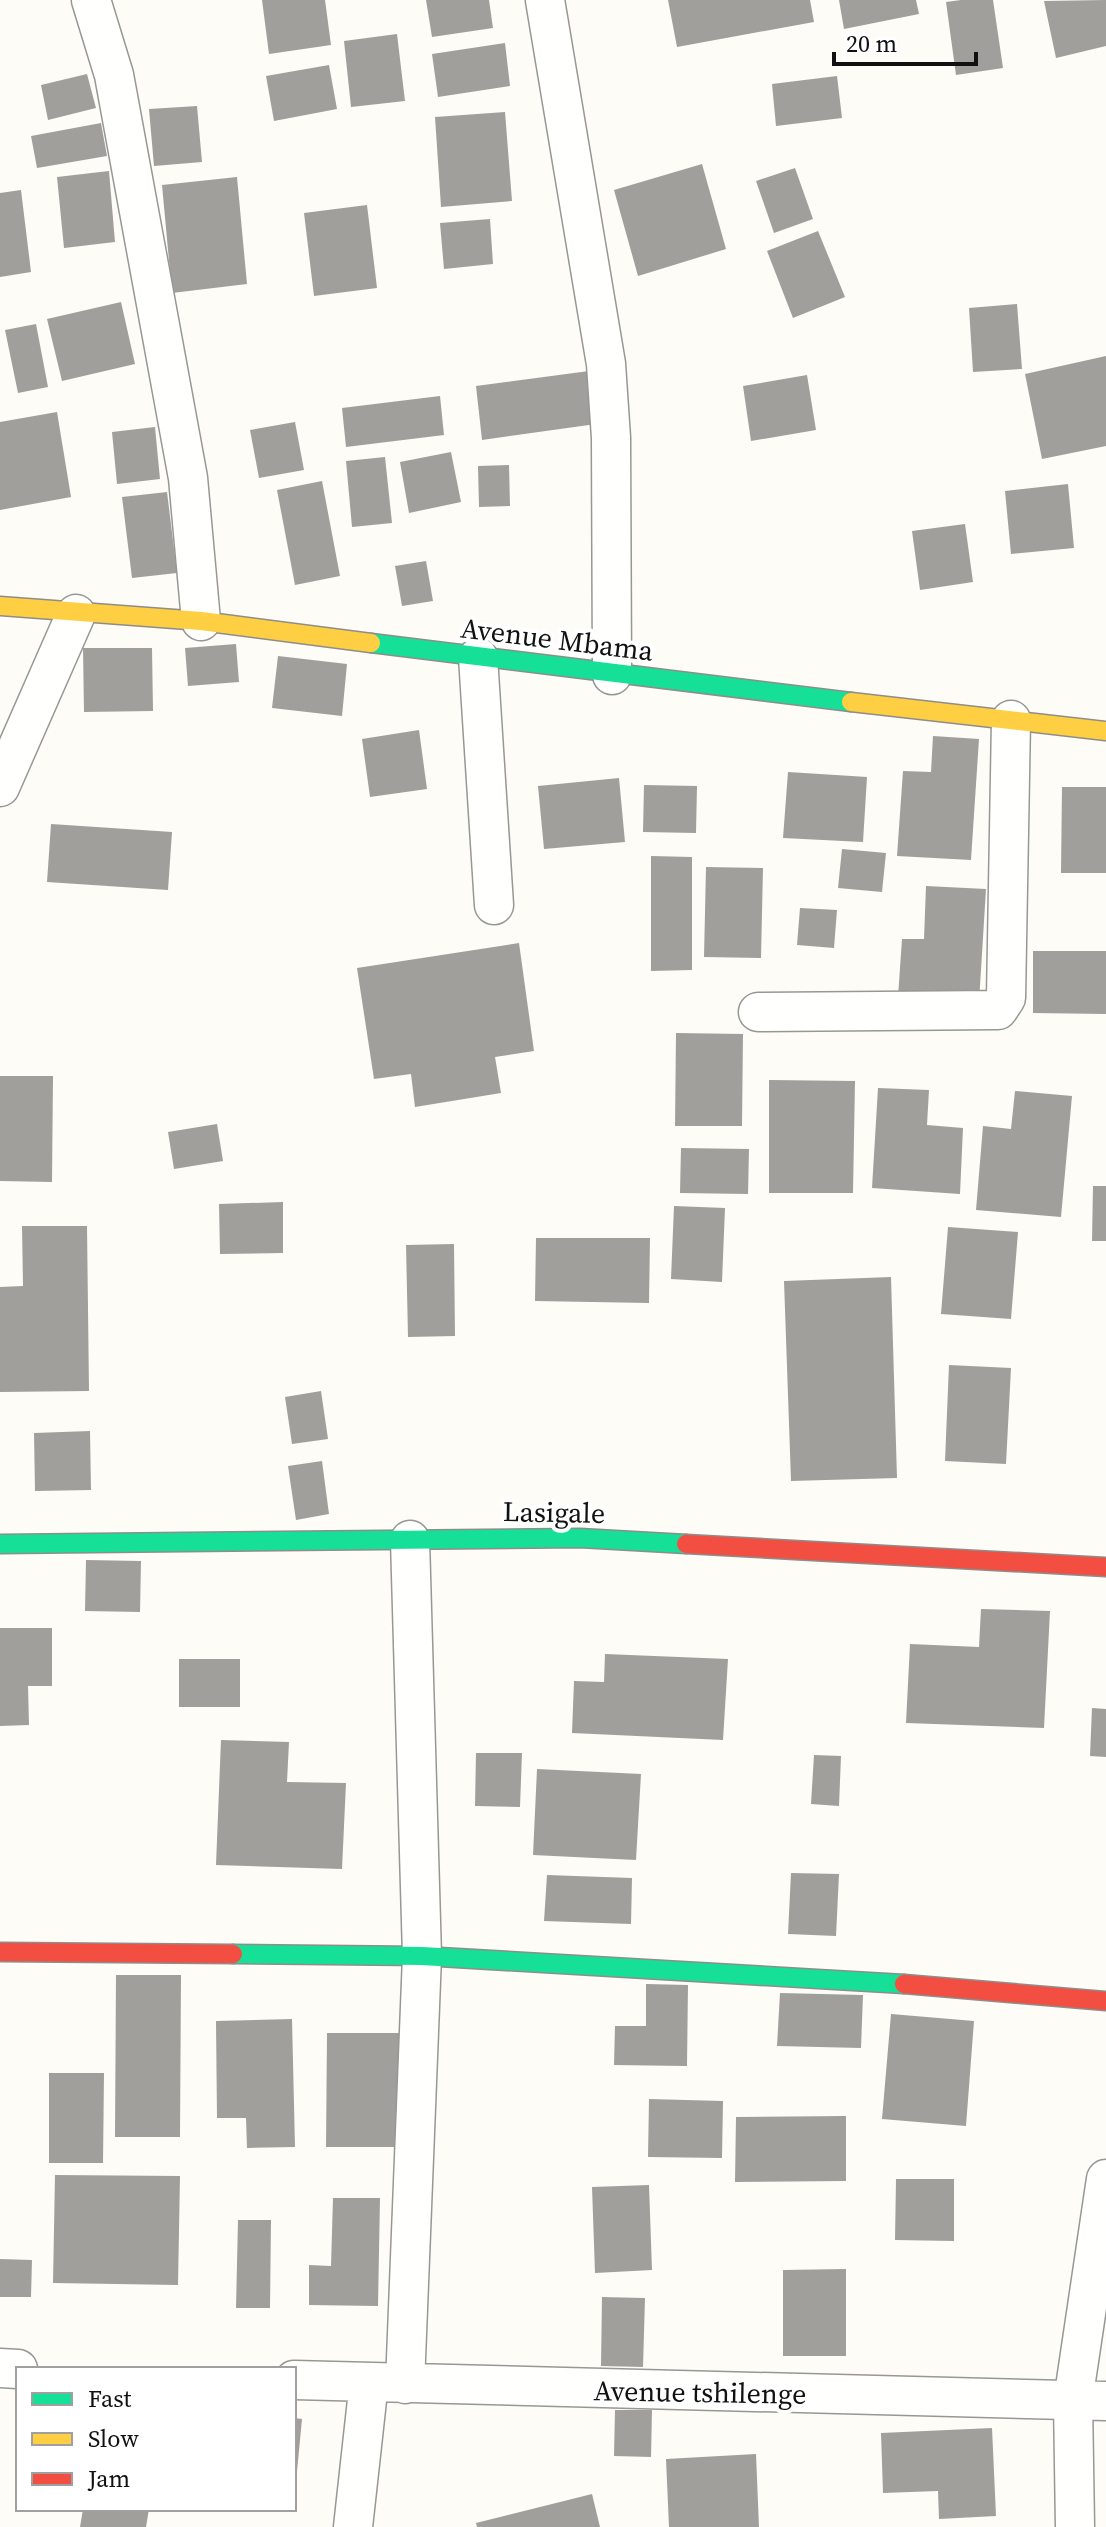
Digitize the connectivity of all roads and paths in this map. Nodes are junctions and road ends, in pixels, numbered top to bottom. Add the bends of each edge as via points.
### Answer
1 (91, 0) edge
2 (545, 0) edge
3 (0, 606) edge
4 (76, 614) junction
5 (201, 621) junction
6 (478, 657) junction
7 (612, 675) junction
8 (1011, 720) junction
9 (1106, 731) edge
10 (0, 787) edge
11 (494, 905) dead end
12 (758, 1012) dead end
13 (410, 1540) junction
14 (0, 1544) edge
15 (1106, 1567) edge
16 (0, 1952) edge
17 (422, 1956) junction
18 (1106, 2001) edge
19 (1106, 2179) edge
20 (296, 2380) edge
21 (387, 2383) junction
22 (1090, 2401) edge
23 (353, 2527) edge
24 (1075, 2527) edge

1 - 5 street via 114,75 188,478
2 - 7 street via 606,364
3 - 4 street, Avenue Mbama
4 - 5 street, Avenue Mbama
4 - 10 street
5 - 6 street, Avenue Mbama
6 - 7 street, Avenue Mbama
6 - 11 street
7 - 8 street, Avenue Mbama
8 - 9 street, Avenue Mbama
8 - 12 street via 1006,998 998,1010
13 - 14 street, Lasigale
13 - 15 street, Lasigale via 580,1538
13 - 17 street
16 - 17 street
17 - 18 street via 1009,1990
17 - 21 street
19 - 22 street
20 - 21 street, Avenue tshilenge
21 - 22 street, Avenue tshilenge
21 - 23 street
22 - 24 street

